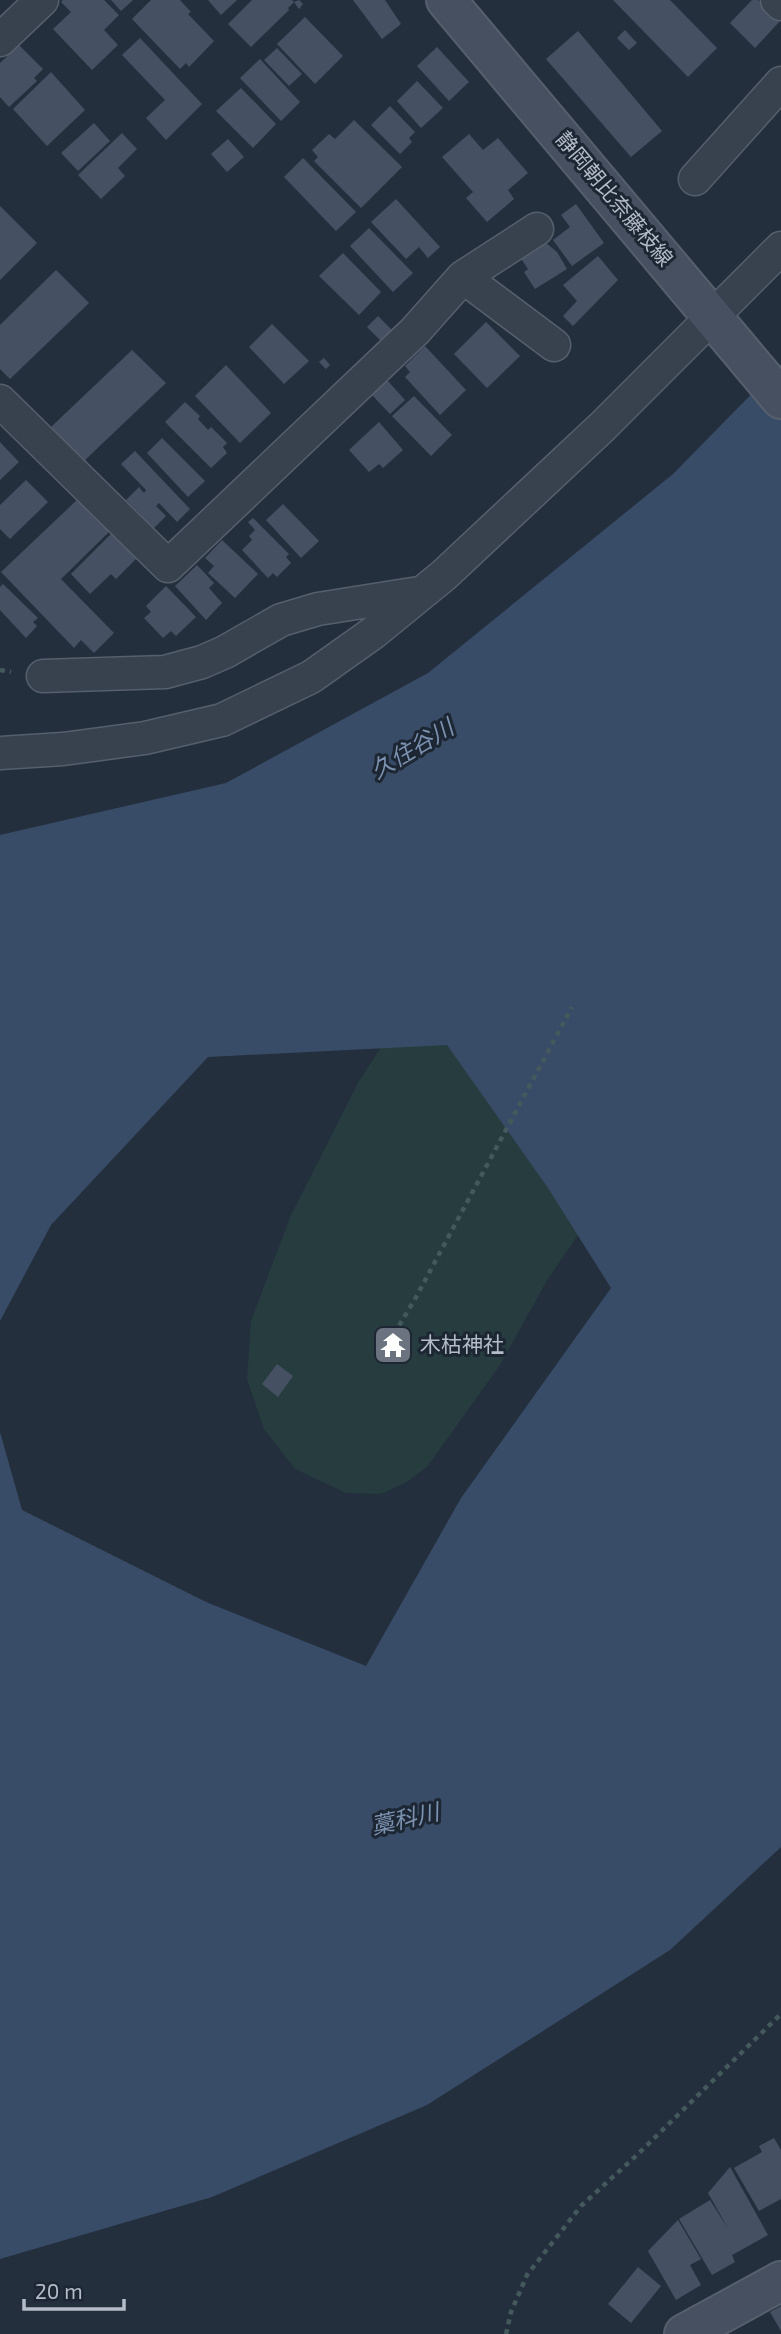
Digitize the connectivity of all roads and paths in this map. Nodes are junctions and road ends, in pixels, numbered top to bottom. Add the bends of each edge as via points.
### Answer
1 (42, 0) edge
2 (446, 0) edge
3 (777, 0) edge
4 (781, 4) edge
5 (0, 40) edge
6 (781, 83) edge
7 (695, 179) dead end
8 (537, 229) dead end
9 (781, 248) edge
10 (463, 277) junction
11 (718, 323) junction
12 (554, 345) dead end
13 (781, 399) edge
14 (0, 401) edge
15 (422, 593) junction
16 (43, 676) dead end
17 (0, 753) edge
18 (572, 1007) dead end
19 (394, 1334) dead end
20 (781, 2014) edge
21 (781, 2281) edge
22 (506, 2334) edge
23 (684, 2334) edge

1 - 5 street
2 - 11 main road, 静岡朝比奈藤枝線
3 - 4 street
6 - 7 street
8 - 10 street
9 - 11 street
10 - 12 street
10 - 14 street via 415,331 168,566
11 - 13 main road, 静岡朝比奈藤枝線
11 - 15 street
15 - 16 street via 306,612 225,652 165,672
15 - 17 street via 311,677 222,720 145,738
18 - 19 path
20 - 22 path via 581,2206 527,2275
21 - 23 main road

